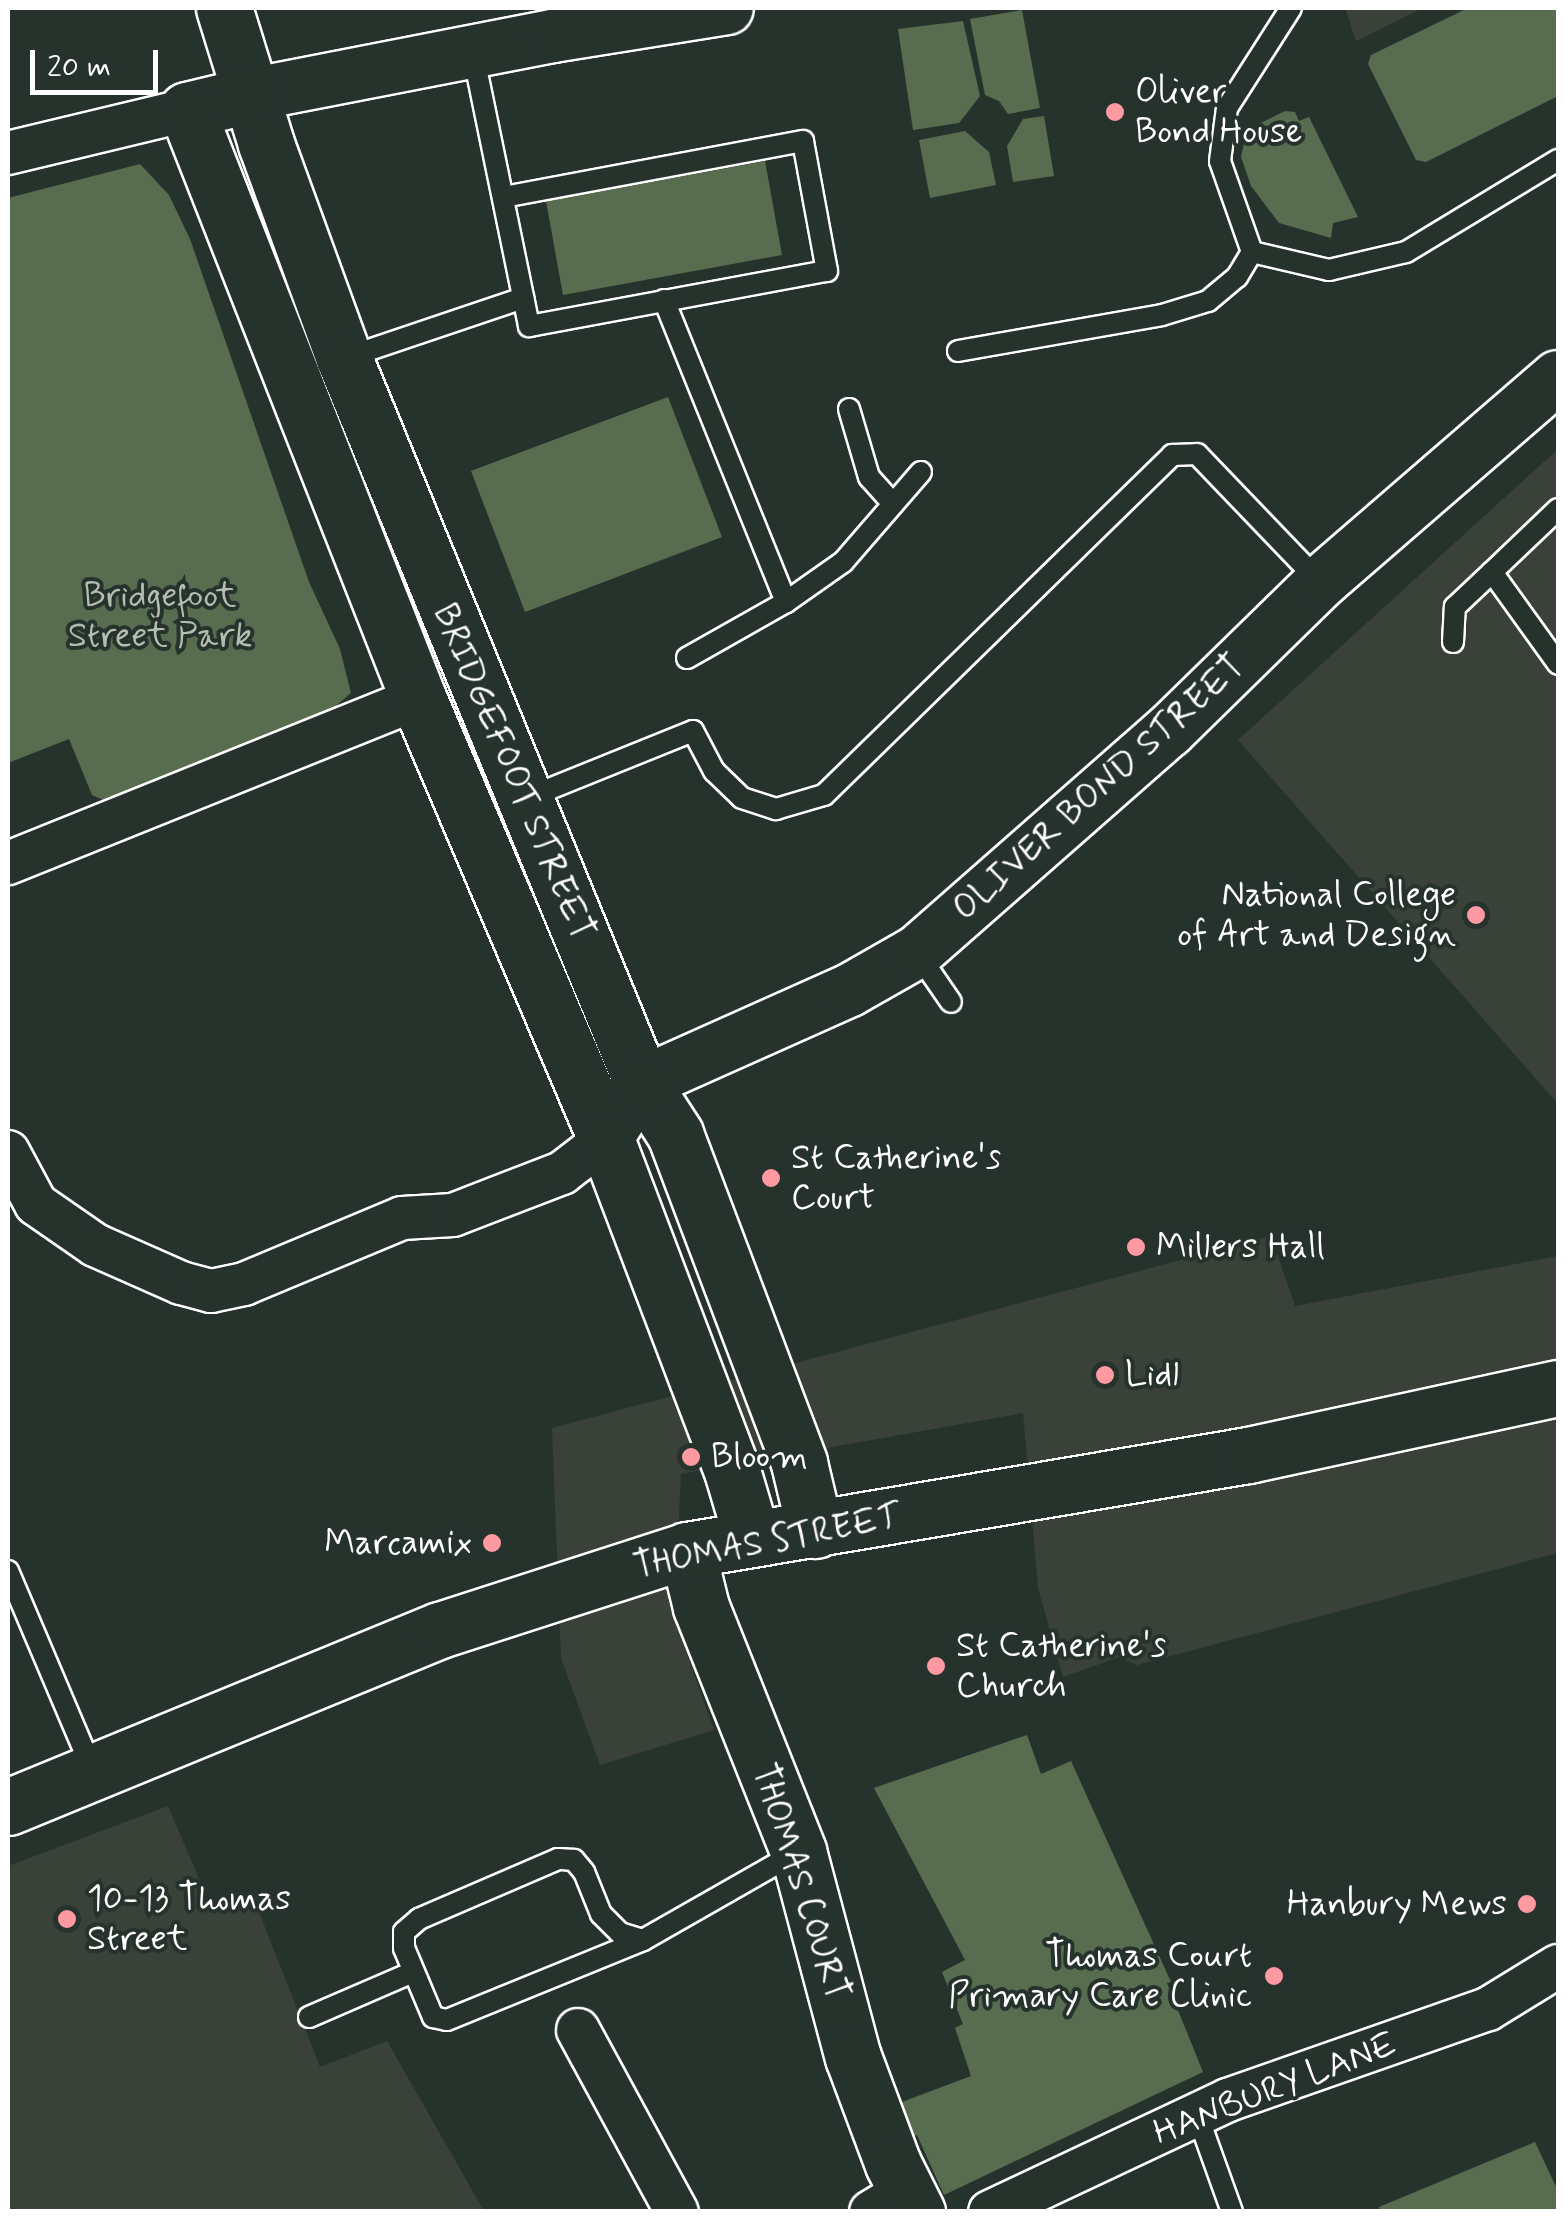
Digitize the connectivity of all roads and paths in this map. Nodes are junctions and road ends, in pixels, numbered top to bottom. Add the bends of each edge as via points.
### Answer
1 (224, 8) edge
2 (727, 8) edge
3 (1291, 8) edge
4 (473, 52) junction
5 (249, 95) junction
6 (186, 110) junction
7 (8, 153) edge
8 (1558, 160) edge
9 (504, 197) junction
10 (1252, 252) junction
11 (524, 298) junction
12 (664, 300) junction
13 (958, 351) dead end
14 (344, 358) junction
15 (1558, 377) edge
16 (849, 409) dead end
17 (921, 472) dead end
18 (893, 504) junction
19 (1558, 508) edge
20 (1492, 572) junction
21 (1321, 582) junction
22 (786, 602) junction
23 (1453, 642) dead end
24 (687, 658) dead end
25 (1558, 664) edge
26 (418, 698) junction
27 (522, 800) junction
28 (8, 863) edge
29 (917, 952) junction
30 (951, 1002) dead end
31 (642, 1084) junction
32 (606, 1139) junction
33 (8, 1152) edge
34 (1558, 1388) edge
35 (816, 1530) junction
36 (752, 1538) junction
37 (686, 1550) junction
38 (8, 1571) edge
39 (93, 1771) junction
40 (8, 1807) edge
41 (798, 1851) junction
42 (642, 1940) junction
43 (1558, 1966) edge
44 (413, 1972) junction
45 (309, 2017) dead end
46 (578, 2030) dead end
47 (1196, 2114) junction
48 (898, 2205) edge
49 (677, 2212) edge
50 (990, 2212) edge
51 (1232, 2212) edge

1 - 5 main road, BRIDGEFOOT STREET
2 - 4 street
3 - 10 lane via 1227,108 1220,162
4 - 5 street
4 - 9 lane
5 - 6 main road
5 - 14 main road, BRIDGEFOOT STREET
6 - 7 street
6 - 26 main road, BRIDGEFOOT STREET
8 - 10 lane via 1406,252 1329,270
9 - 11 lane
9 - 12 lane via 803,141 827,272
10 - 13 lane via 1237,277 1208,301
11 - 12 lane via 529,326
11 - 14 lane
12 - 22 lane
14 - 27 main road, BRIDGEFOOT STREET
15 - 21 street, OLIVER BOND STREET
16 - 18 lane via 870,477
17 - 18 lane
18 - 22 lane via 843,562
19 - 20 lane
20 - 23 lane via 1454,607
20 - 25 lane
21 - 27 lane via 1198,454 1172,455 824,795 776,809 742,798 714,771 693,731
21 - 29 street, OLIVER BOND STREET via 1169,732
22 - 24 lane
26 - 28 street
26 - 32 main road, BRIDGEFOOT STREET
27 - 31 main road, BRIDGEFOOT STREET
29 - 30 lane
29 - 31 street, OLIVER BOND STREET via 850,990
31 - 32 street
31 - 35 main road, BRIDGEFOOT STREET via 675,1134 799,1463
32 - 33 street via 562,1173 454,1215 402,1218 244,1284 211,1290 96,1245 36,1204
32 - 36 main road, BRIDGEFOOT STREET
34 - 35 main road, THOMAS STREET via 1248,1455
35 - 36 main road, THOMAS STREET
36 - 37 main road, THOMAS STREET
37 - 39 main road, THOMAS STREET via 440,1630
37 - 41 main road, THOMAS COURT via 701,1607
38 - 39 lane
39 - 40 main road, THOMAS STREET
41 - 42 lane
41 - 48 main road, THOMAS COURT
42 - 44 lane via 447,2020 433,2017
42 - 44 lane via 620,1933 601,1914 574,1860 558,1859 418,1919 404,1932
43 - 47 street, HANBURY LANE via 1488,2009
44 - 45 lane
46 - 49 street
47 - 50 street, HANBURY LANE
47 - 51 lane

